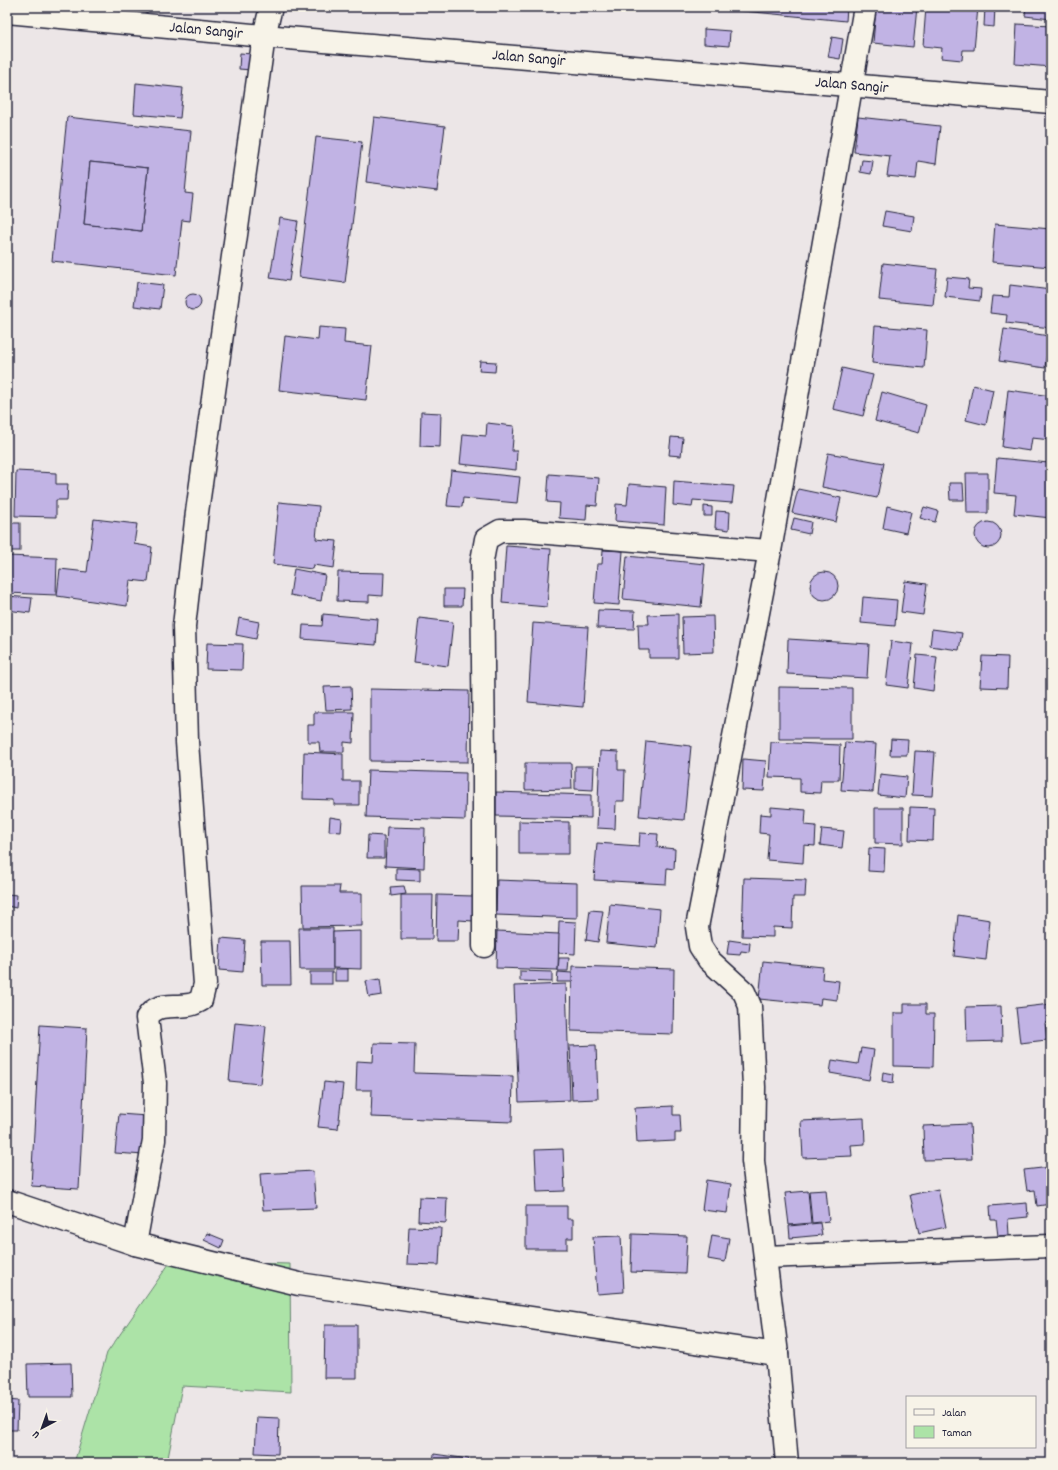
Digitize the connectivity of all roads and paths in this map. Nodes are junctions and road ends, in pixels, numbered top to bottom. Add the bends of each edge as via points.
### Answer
1 (271, 7) edge
2 (865, 7) edge
3 (7, 12) edge
4 (264, 36) junction
5 (850, 84) junction
6 (1051, 102) edge
7 (770, 551) junction
8 (484, 946) dead end
9 (7, 1202) edge
10 (135, 1244) junction
11 (1051, 1246) edge
12 (765, 1257) junction
13 (777, 1354) junction
14 (788, 1463) edge

1 - 4 street
2 - 5 street
3 - 4 street, Jalan Sangir
4 - 5 street, Jalan Sangir
4 - 10 street via 197,512 184,626 187,742 205,984 201,1000 189,1005 160,1007 147,1018 155,1083 154,1140
5 - 6 street, Jalan Sangir
5 - 7 street
7 - 8 street via 524,531 500,531 486,539 482,561
7 - 12 street via 697,927 700,946 709,960 744,992 750,1006 754,1087 753,1161
9 - 10 street
10 - 13 street via 299,1284
11 - 12 street
12 - 13 street
13 - 14 street

